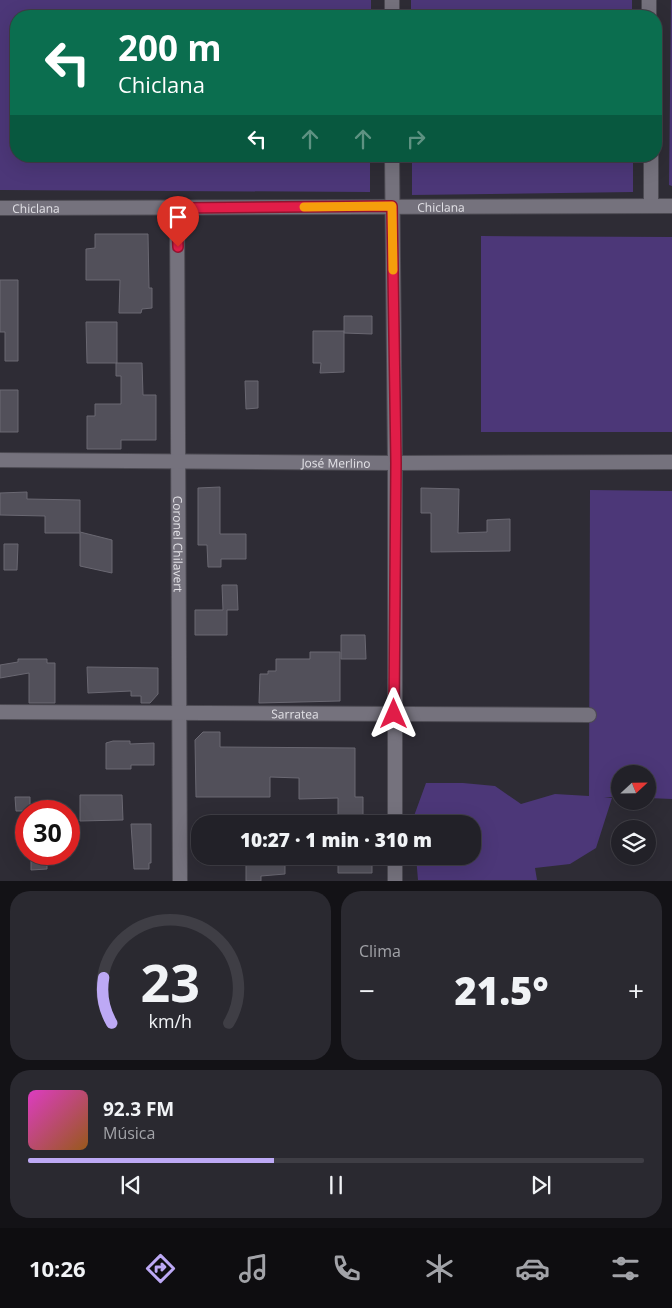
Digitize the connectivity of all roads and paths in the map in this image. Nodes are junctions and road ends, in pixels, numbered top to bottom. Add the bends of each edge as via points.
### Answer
1 (392, 162) edge
2 (651, 162) edge
3 (392, 206) junction
4 (651, 206) junction
5 (672, 206) edge
6 (0, 208) edge
7 (177, 208) junction
8 (0, 460) edge
9 (179, 460) junction
10 (672, 462) edge
11 (396, 463) junction
12 (0, 712) edge
13 (180, 712) junction
14 (394, 714) junction
15 (589, 715) dead end
16 (395, 815) edge
17 (395, 865) edge
18 (180, 880) edge
19 (395, 880) edge

1 - 3 street
2 - 4 street
3 - 4 street, Chiclana
3 - 7 street, Chiclana
3 - 11 street
4 - 5 street, Chiclana
6 - 7 street, Chiclana
7 - 9 street, Coronel Chilavert
8 - 9 street, José Merlino
9 - 11 street, José Merlino
9 - 13 street, Coronel Chilavert
10 - 11 street, José Merlino
11 - 14 street
12 - 13 street, Sarratea
13 - 14 street, Sarratea
13 - 18 street, Coronel Chilavert
14 - 15 street, Sarratea
14 - 16 street
17 - 19 street

